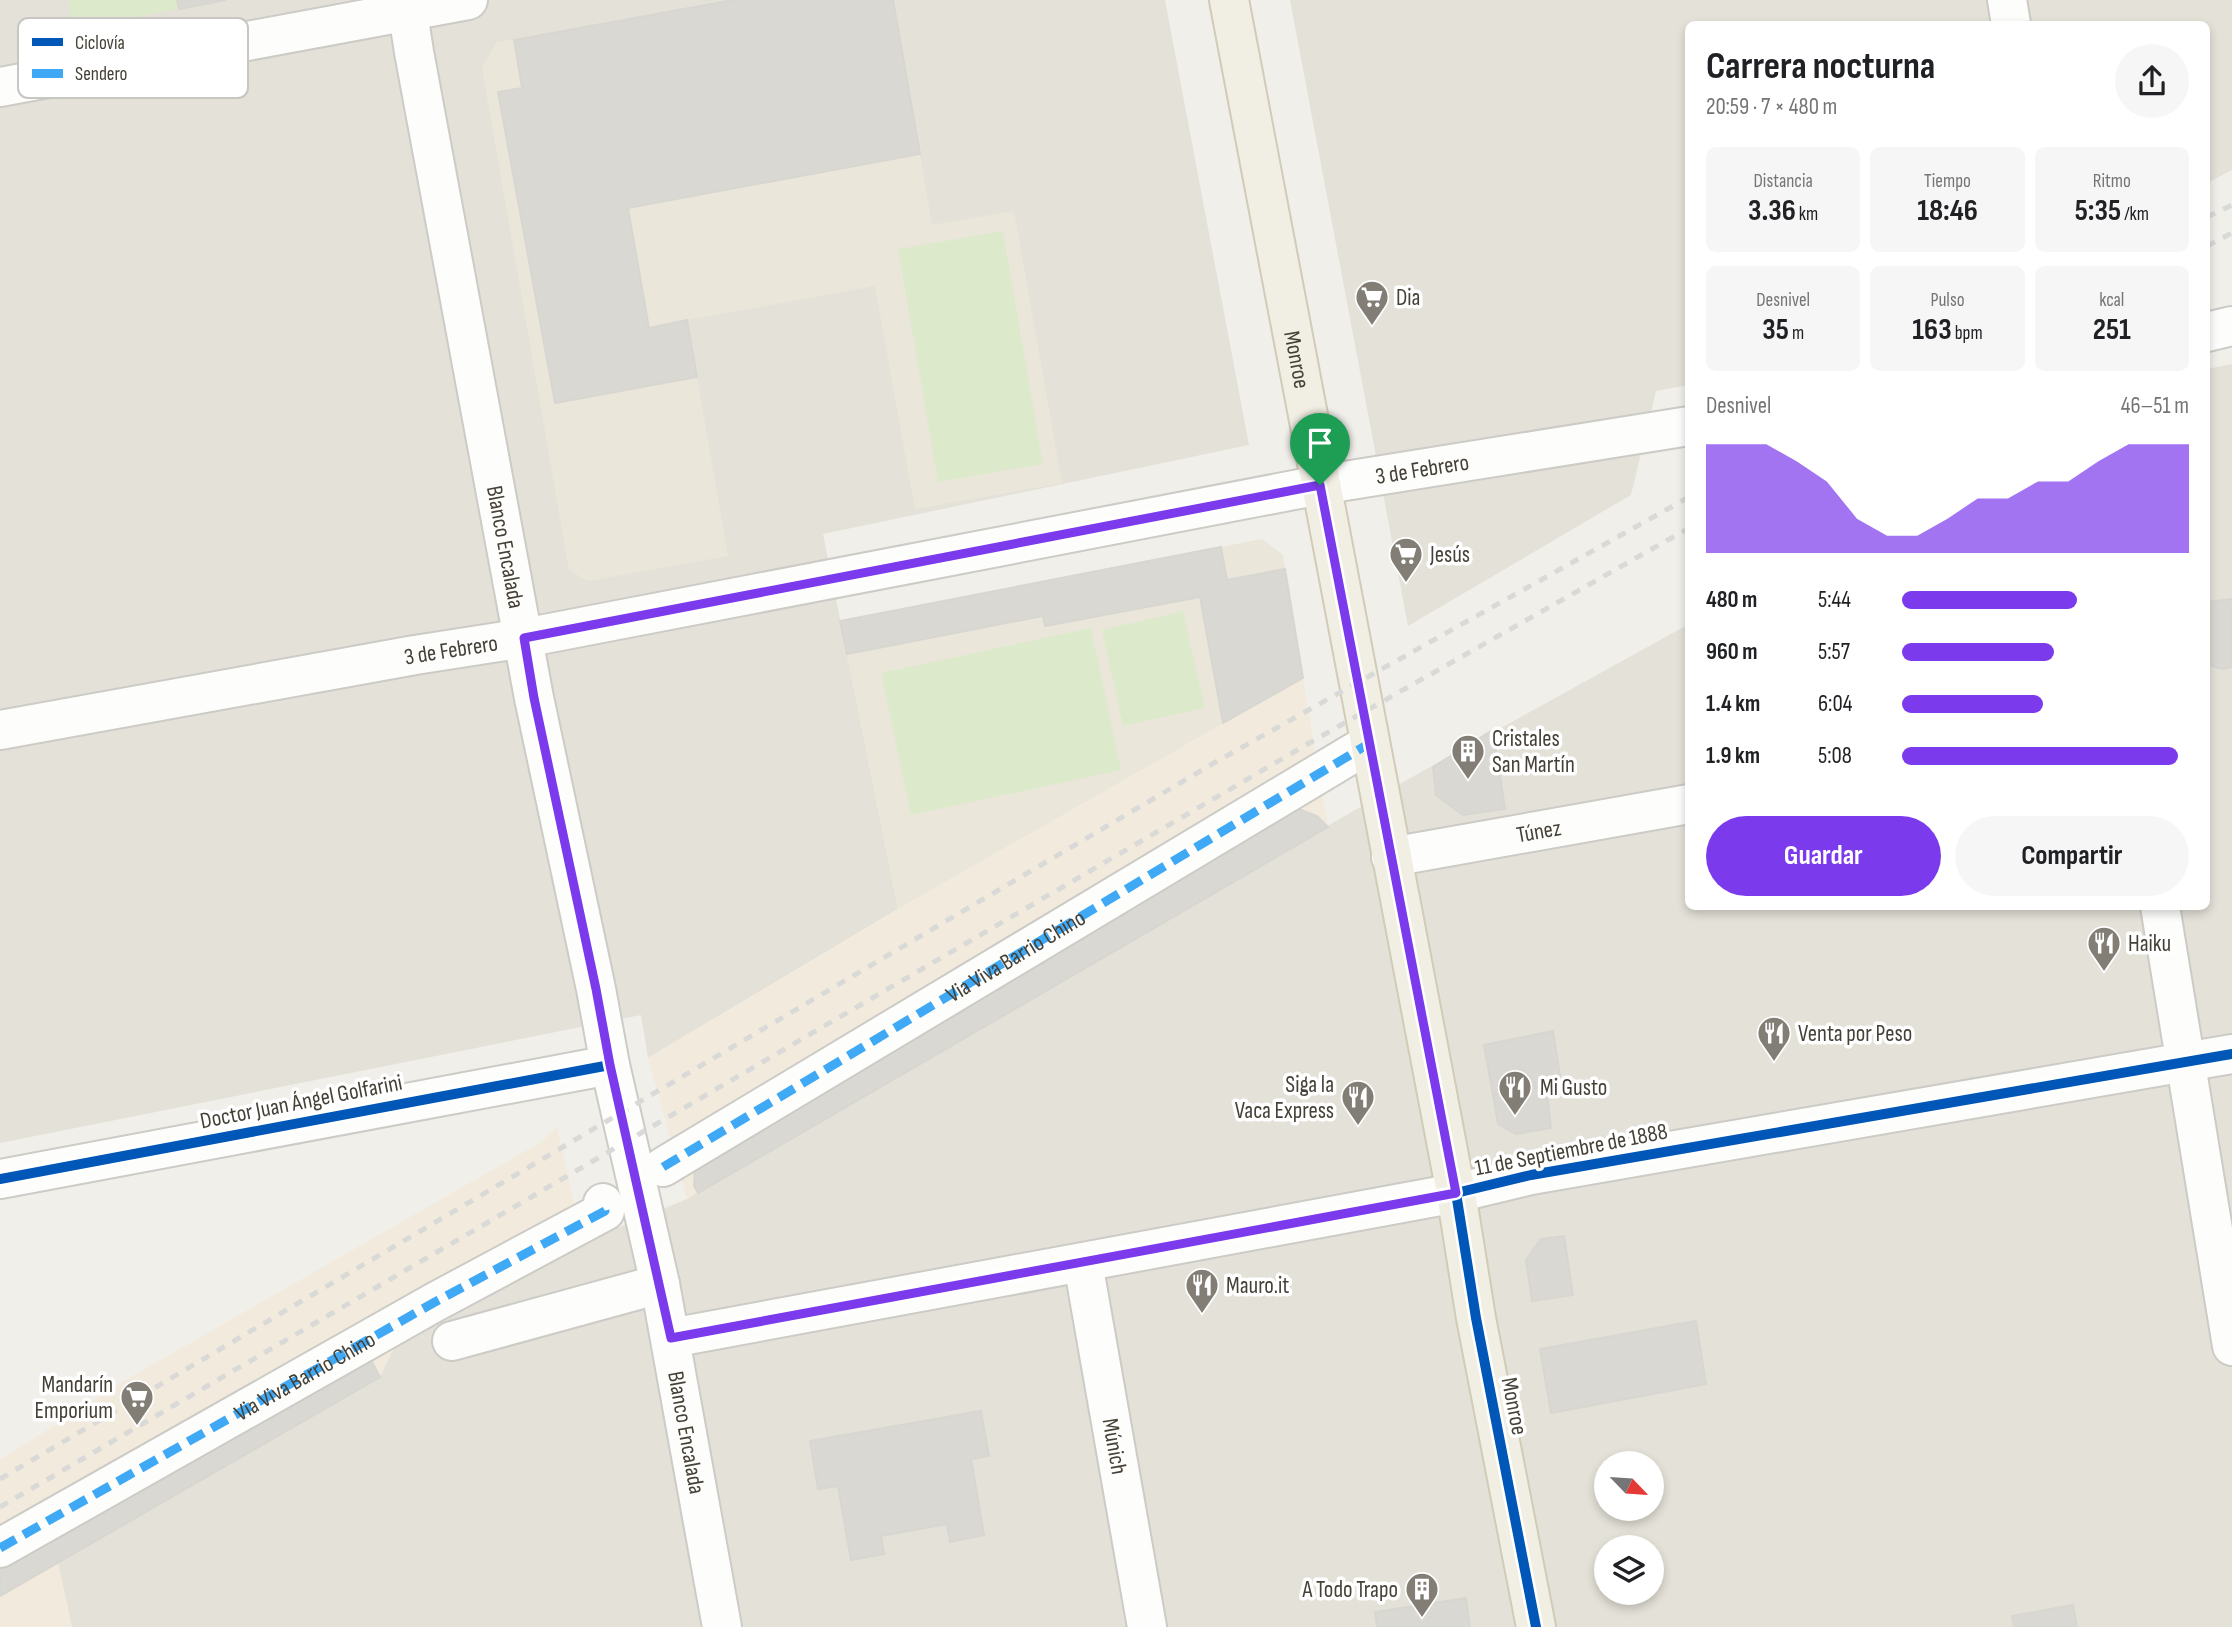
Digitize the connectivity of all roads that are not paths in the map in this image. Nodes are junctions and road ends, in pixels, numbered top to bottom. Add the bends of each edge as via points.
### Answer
1 (468, 0) edge
2 (1228, 0) edge
3 (2007, 0) edge
4 (407, 5) edge
5 (2010, 21) edge
6 (248, 37) edge
7 (18, 84) edge
8 (0, 88) edge
9 (2232, 326) edge
10 (2210, 331) edge
11 (1685, 427) edge
12 (1320, 485) junction
13 (524, 638) junction
14 (0, 730) edge
15 (1370, 743) junction
16 (1685, 805) edge
17 (1391, 857) junction
18 (2161, 910) edge
19 (2232, 1054) edge
20 (2185, 1063) junction
21 (610, 1065) junction
22 (663, 1167) dead end
23 (0, 1179) edge
24 (1456, 1193) junction
25 (603, 1203) dead end
26 (1083, 1263) junction
27 (660, 1284) junction
28 (671, 1338) junction
29 (452, 1341) dead end
30 (2232, 1346) edge
31 (0, 1548) edge
32 (722, 1627) edge
33 (1147, 1627) edge
34 (1536, 1627) edge

1 - 4 street
2 - 12 main road, Monroe
3 - 5 street
4 - 6 street
4 - 13 street, Blanco Encalada
7 - 8 street
9 - 10 street
11 - 12 street, 3 de Febrero
12 - 13 street, 3 de Febrero
12 - 15 main road, Monroe
13 - 14 street, 3 de Febrero
13 - 21 street, Blanco Encalada
15 - 17 main road, Monroe
15 - 22 street, Via Viva Barrio Chino
16 - 17 street, Túnez
17 - 24 main road, Monroe
18 - 20 street
19 - 20 street, 11 de Septiembre de 1888
20 - 24 street, 11 de Septiembre de 1888 via 1531,1175
20 - 30 street
21 - 23 street, Doctor Juan Ángel Golfarini
21 - 27 street, Blanco Encalada
24 - 26 street, 11 de Septiembre de 1888
24 - 34 main road, Monroe
25 - 31 street, Via Viva Barrio Chino via 605,1212 435,1302
26 - 28 street, 11 de Septiembre de 1888
26 - 33 street, Múnich
27 - 28 street, Blanco Encalada
27 - 29 street
28 - 32 street, Blanco Encalada

